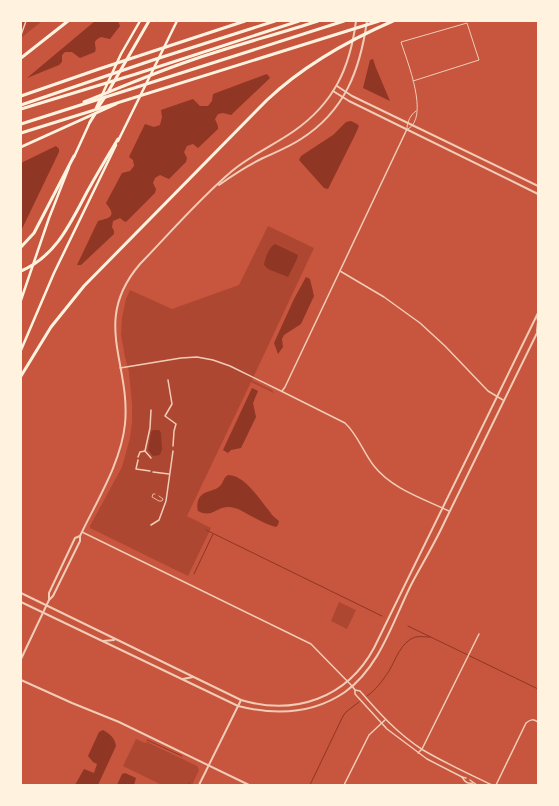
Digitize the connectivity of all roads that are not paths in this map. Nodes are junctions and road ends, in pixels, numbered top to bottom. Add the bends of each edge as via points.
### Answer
1 (26, 21) edge
2 (68, 21) edge
3 (140, 21) edge
4 (149, 21) edge
5 (177, 21) edge
6 (245, 21) edge
7 (275, 21) edge
8 (299, 21) edge
9 (318, 21) edge
10 (344, 21) edge
11 (356, 21) edge
12 (367, 21) edge
13 (379, 21) edge
14 (393, 21) edge
15 (21, 35) edge
16 (21, 58) edge
17 (413, 81) junction
18 (336, 86) junction
19 (333, 92) junction
20 (346, 92) junction
21 (21, 96) edge
22 (131, 98) junction
23 (342, 98) junction
24 (21, 106) edge
25 (21, 109) edge
26 (64, 110) junction
27 (417, 110) junction
28 (90, 122) junction
29 (408, 123) junction
30 (21, 124) edge
31 (412, 125) junction
32 (407, 129) junction
33 (21, 133) edge
34 (118, 139) junction
35 (21, 147) edge
36 (74, 156) junction
37 (538, 186) edge
38 (215, 187) junction
39 (538, 194) edge
40 (21, 247) edge
41 (22, 270) edge
42 (340, 271) junction
43 (21, 300) edge
44 (537, 314) edge
45 (538, 331) edge
46 (536, 334) junction
47 (21, 350) edge
48 (120, 368) junction
49 (21, 376) edge
50 (168, 380) dead end
51 (281, 391) junction
52 (497, 397) junction
53 (504, 400) junction
54 (152, 410) dead end
55 (173, 446) dead end
56 (144, 451) junction
57 (173, 451) dead end
58 (138, 457) dead end
59 (151, 458) dead end
60 (138, 460) dead end
61 (150, 471) dead end
62 (153, 472) dead end
63 (169, 474) junction
64 (442, 508) junction
65 (450, 511) junction
66 (151, 525) dead end
67 (82, 532) junction
68 (80, 536) junction
69 (21, 593) edge
70 (49, 600) junction
71 (21, 602) edge
72 (46, 606) junction
73 (43, 612) junction
74 (479, 634) dead end
75 (117, 640) junction
76 (103, 641) junction
77 (21, 659) edge
78 (193, 677) junction
79 (180, 678) junction
80 (21, 680) edge
81 (348, 681) junction
82 (352, 686) junction
83 (355, 690) junction
84 (241, 700) junction
85 (238, 706) junction
86 (385, 720) junction
87 (538, 722) edge
88 (381, 723) junction
89 (422, 749) junction
90 (418, 753) junction
91 (209, 765) junction
92 (464, 771) junction
93 (462, 777) junction
94 (466, 778) dead end
95 (470, 780) dead end
96 (473, 783) junction
97 (199, 785) edge
98 (249, 785) edge
99 (344, 785) edge
100 (477, 785) edge
101 (492, 785) edge
102 (496, 785) edge

1 - 15 street
2 - 16 highway
3 - 28 main road via 120,54
4 - 28 highway
5 - 34 main road
6 - 21 highway
7 - 24 highway via 145,62
8 - 25 highway
9 - 26 highway via 190,60
10 - 26 highway
11 - 18 street via 345,69
12 - 20 street via 358,67
13 - 22 highway
14 - 49 highway via 328,53 294,76 267,100 84,286 47,333
17 - 17 lane via 401,42 467,23 479,60
17 - 27 lane via 418,101
18 - 19 street
18 - 20 street
19 - 23 street
19 - 38 street via 303,124 235,169
20 - 23 street
20 - 29 street
22 - 33 highway
22 - 35 highway
23 - 32 street
23 - 38 street via 328,116 300,140 241,170
26 - 30 highway
27 - 29 lane via 412,113
27 - 31 lane
28 - 36 main road
29 - 31 street
29 - 32 lane
31 - 32 lane
31 - 37 street
32 - 39 street
32 - 42 street
34 - 41 highway via 64,235 54,248
34 - 47 main road via 54,273
36 - 40 highway via 34,233
36 - 43 main road via 49,218
38 - 48 street via 128,280 115,317
42 - 51 street
42 - 52 street via 384,297 420,323
44 - 46 street
44 - 52 street
45 - 46 street
46 - 53 street
48 - 51 street via 181,358 205,358 222,363
48 - 67 street via 126,415 120,451
50 - 55 street via 172,404 165,416 176,424
51 - 64 street via 344,423 353,431 375,467 390,481
52 - 53 street
52 - 64 street
53 - 65 street
54 - 56 street
56 - 58 street via 140,452
56 - 59 street
57 - 63 street
60 - 61 street via 136,469
62 - 63 street
63 - 66 street via 167,497 159,520
64 - 65 street
64 - 81 street via 374,648 361,668
65 - 82 street via 378,654
67 - 68 street
67 - 81 street via 311,644
68 - 70 street via 77,548
68 - 70 street via 75,538 64,560 49,594
69 - 72 street
70 - 72 street
71 - 73 street
72 - 73 street
72 - 75 street
73 - 76 street
73 - 77 street
74 - 89 street
75 - 76 street
75 - 78 street
76 - 79 street
78 - 79 street
78 - 84 street
79 - 85 street
80 - 91 street via 119,722
81 - 82 street
81 - 84 street via 321,697 292,705 266,705
82 - 83 street
82 - 85 street via 326,702 295,711 264,711
83 - 86 street via 360,691
83 - 88 street via 355,694
84 - 85 street
85 - 91 street
86 - 88 street
86 - 89 street
87 - 102 street via 533,719 526,722
88 - 90 street
88 - 99 street via 365,740
89 - 90 street
89 - 92 street
90 - 93 street
91 - 97 street
91 - 98 street
92 - 93 street
92 - 101 street
93 - 94 street
93 - 96 street via 465,782
95 - 96 street
96 - 100 street

